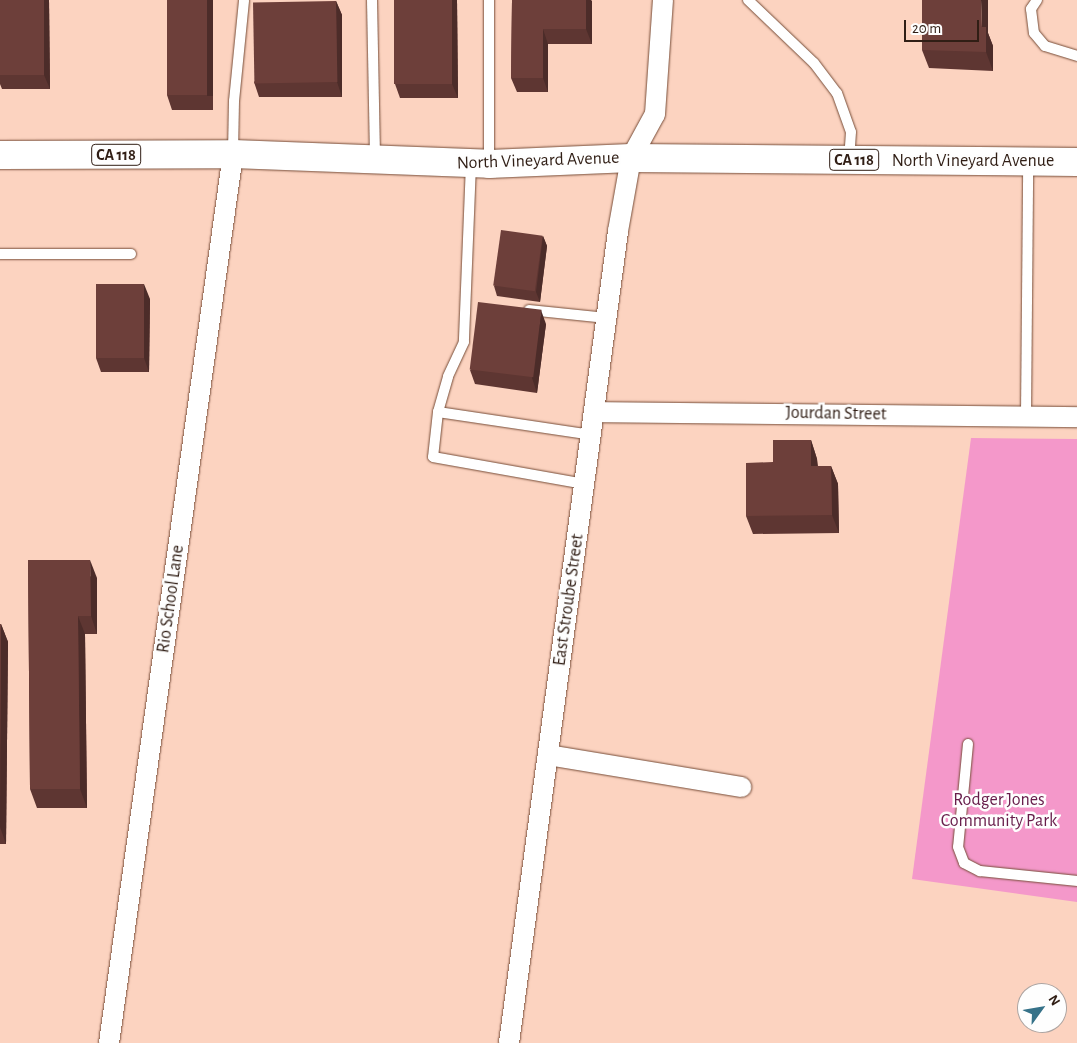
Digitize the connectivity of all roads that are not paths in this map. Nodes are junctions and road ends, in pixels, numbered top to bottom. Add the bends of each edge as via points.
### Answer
1 (244, 0) edge
2 (372, 0) edge
3 (489, 0) edge
4 (663, 0) edge
5 (748, 0) edge
6 (1037, 0) edge
7 (1077, 56) edge
8 (233, 154) junction
9 (0, 155) edge
10 (631, 158) junction
11 (375, 160) junction
12 (849, 160) junction
13 (1028, 161) junction
14 (1077, 162) edge
15 (480, 164) junction
16 (0, 254) edge
17 (131, 254) dead end
18 (513, 309) edge
19 (607, 318) junction
20 (438, 412) junction
21 (594, 412) junction
22 (1026, 416) junction
23 (1077, 417) edge
24 (591, 435) junction
25 (585, 484) junction
26 (968, 744) dead end
27 (548, 755) junction
28 (741, 787) dead end
29 (1077, 881) edge
30 (109, 1043) edge
31 (509, 1043) edge

1 - 8 lane via 234,100
2 - 11 lane
3 - 15 lane
4 - 10 street via 655,114
5 - 12 lane via 814,63 837,93 851,132
6 - 7 lane via 1031,10 1034,33 1045,46
8 - 9 main road, North Vineyard Avenue / CA 118
8 - 11 main road, North Vineyard Avenue / CA 118
8 - 30 street, Rio School Lane
10 - 12 main road, North Vineyard Avenue / CA 118
10 - 15 main road, North Vineyard Avenue / CA 118
10 - 19 street, East Stroube Street
11 - 15 main road, North Vineyard Avenue / CA 118
12 - 13 main road, North Vineyard Avenue / CA 118
13 - 14 main road, North Vineyard Avenue / CA 118
13 - 22 lane
15 - 20 lane via 470,305 464,342 448,377
16 - 17 lane
18 - 19 lane
19 - 21 street, East Stroube Street
20 - 24 lane
20 - 25 lane via 434,457
21 - 22 street, Jourdan Street
21 - 24 street, East Stroube Street
22 - 23 street, Jourdan Street
24 - 25 street, East Stroube Street
25 - 27 street, East Stroube Street
26 - 29 lane via 958,847 964,863 980,871
27 - 28 street
27 - 31 street, East Stroube Street

